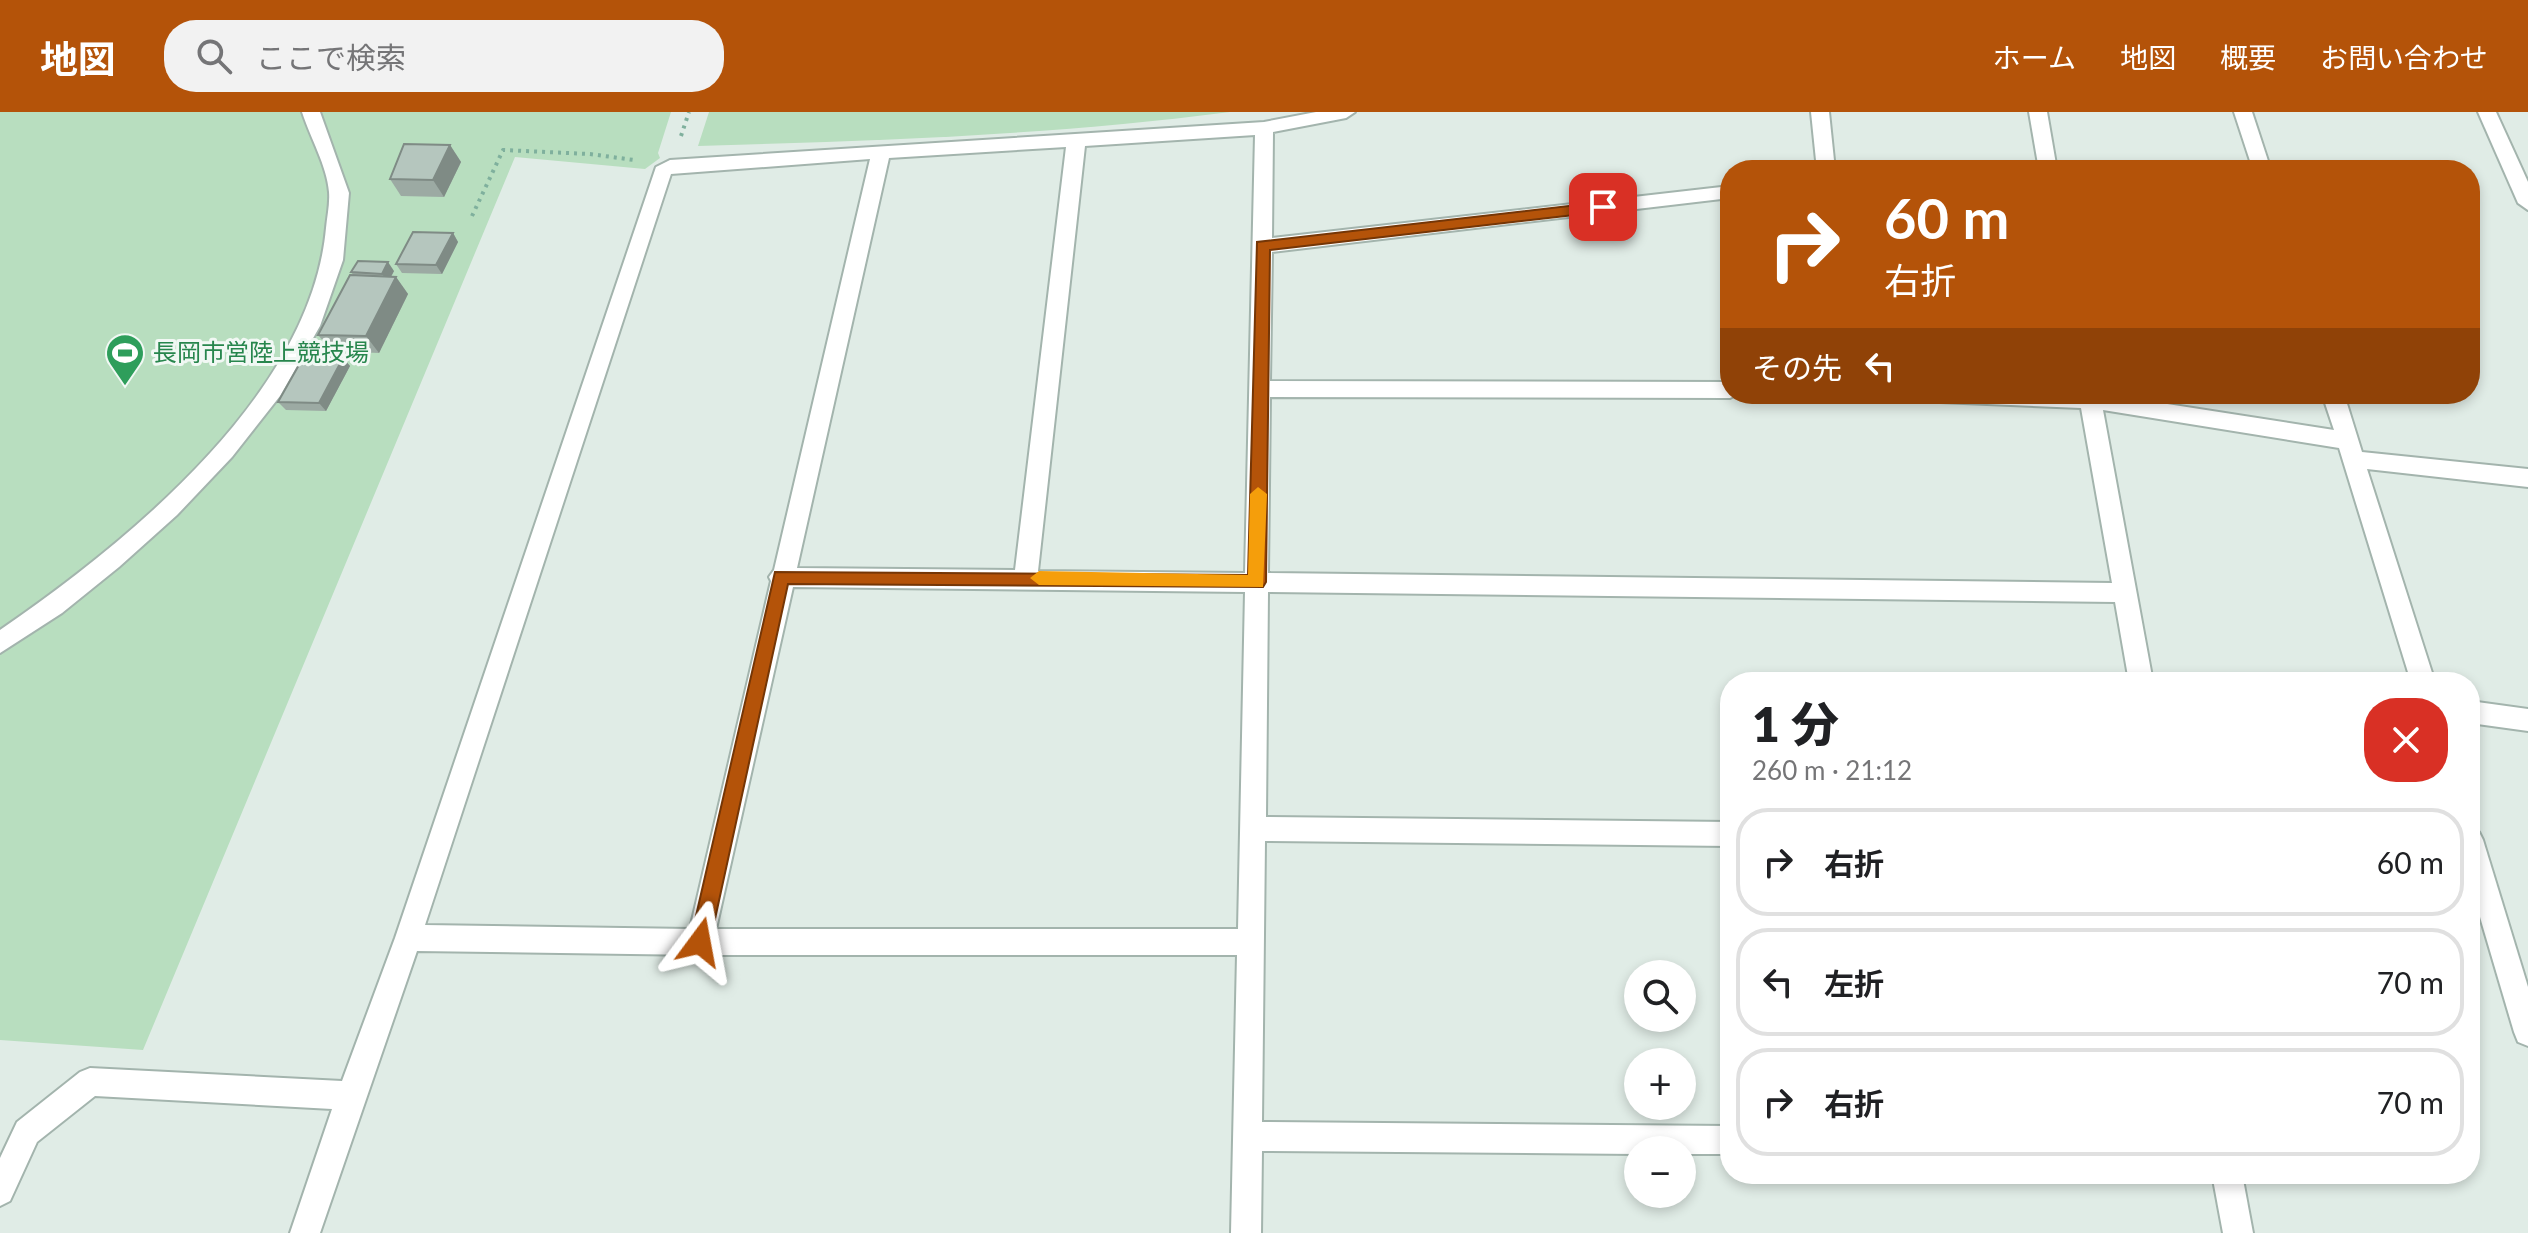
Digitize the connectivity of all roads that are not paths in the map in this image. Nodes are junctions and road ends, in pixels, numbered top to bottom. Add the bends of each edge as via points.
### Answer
1 (311, 112) edge
2 (1346, 112) edge
3 (1820, 112) edge
4 (2038, 112) edge
5 (2243, 112) edge
6 (2487, 112) edge
7 (1264, 128) junction
8 (1076, 140) junction
9 (881, 152) junction
10 (1825, 160) edge
11 (2046, 160) edge
12 (2259, 160) edge
13 (1720, 193) edge
14 (2528, 203) edge
15 (1263, 246) junction
16 (1260, 389) junction
17 (1720, 390) edge
18 (2091, 404) edge
19 (2124, 404) edge
20 (2336, 404) edge
21 (2350, 450) junction
22 (2528, 478) edge
23 (781, 577) junction
24 (1026, 578) junction
25 (1257, 582) junction
26 (2125, 593) junction
27 (0, 643) edge
28 (2139, 672) edge
29 (2420, 672) edge
30 (2480, 713) edge
31 (2528, 720) edge
32 (1253, 829) junction
33 (1720, 834) edge
34 (2480, 870) edge
35 (408, 938) junction
36 (700, 942) junction
37 (1251, 942) junction
38 (2521, 991) edge
39 (2528, 1032) edge
40 (351, 1096) junction
41 (1248, 1136) junction
42 (1720, 1140) edge
43 (2229, 1184) edge
44 (0, 1191) edge
45 (305, 1233) edge
46 (1246, 1233) edge
47 (2238, 1233) edge

1 - 27 street via 339,190 336,249 318,306 282,373 196,483 89,578
2 - 7 street
3 - 10 street
4 - 11 street
5 - 12 street
6 - 14 street
7 - 8 street
7 - 15 street
8 - 9 street
8 - 24 street
9 - 23 street
9 - 35 street via 674,158 663,171
13 - 15 street
15 - 16 street
16 - 17 street
16 - 25 street
18 - 26 street
19 - 21 street
20 - 21 street
21 - 22 street
21 - 29 street
23 - 24 street
23 - 36 street
24 - 25 street
25 - 26 street
25 - 32 street
26 - 28 street
30 - 31 street
32 - 33 street
32 - 37 street
34 - 38 street
35 - 36 street
35 - 40 street
36 - 37 street
37 - 41 street
38 - 39 street
40 - 44 street via 90,1082 27,1132
40 - 45 street
41 - 42 street
41 - 46 street
43 - 47 street

